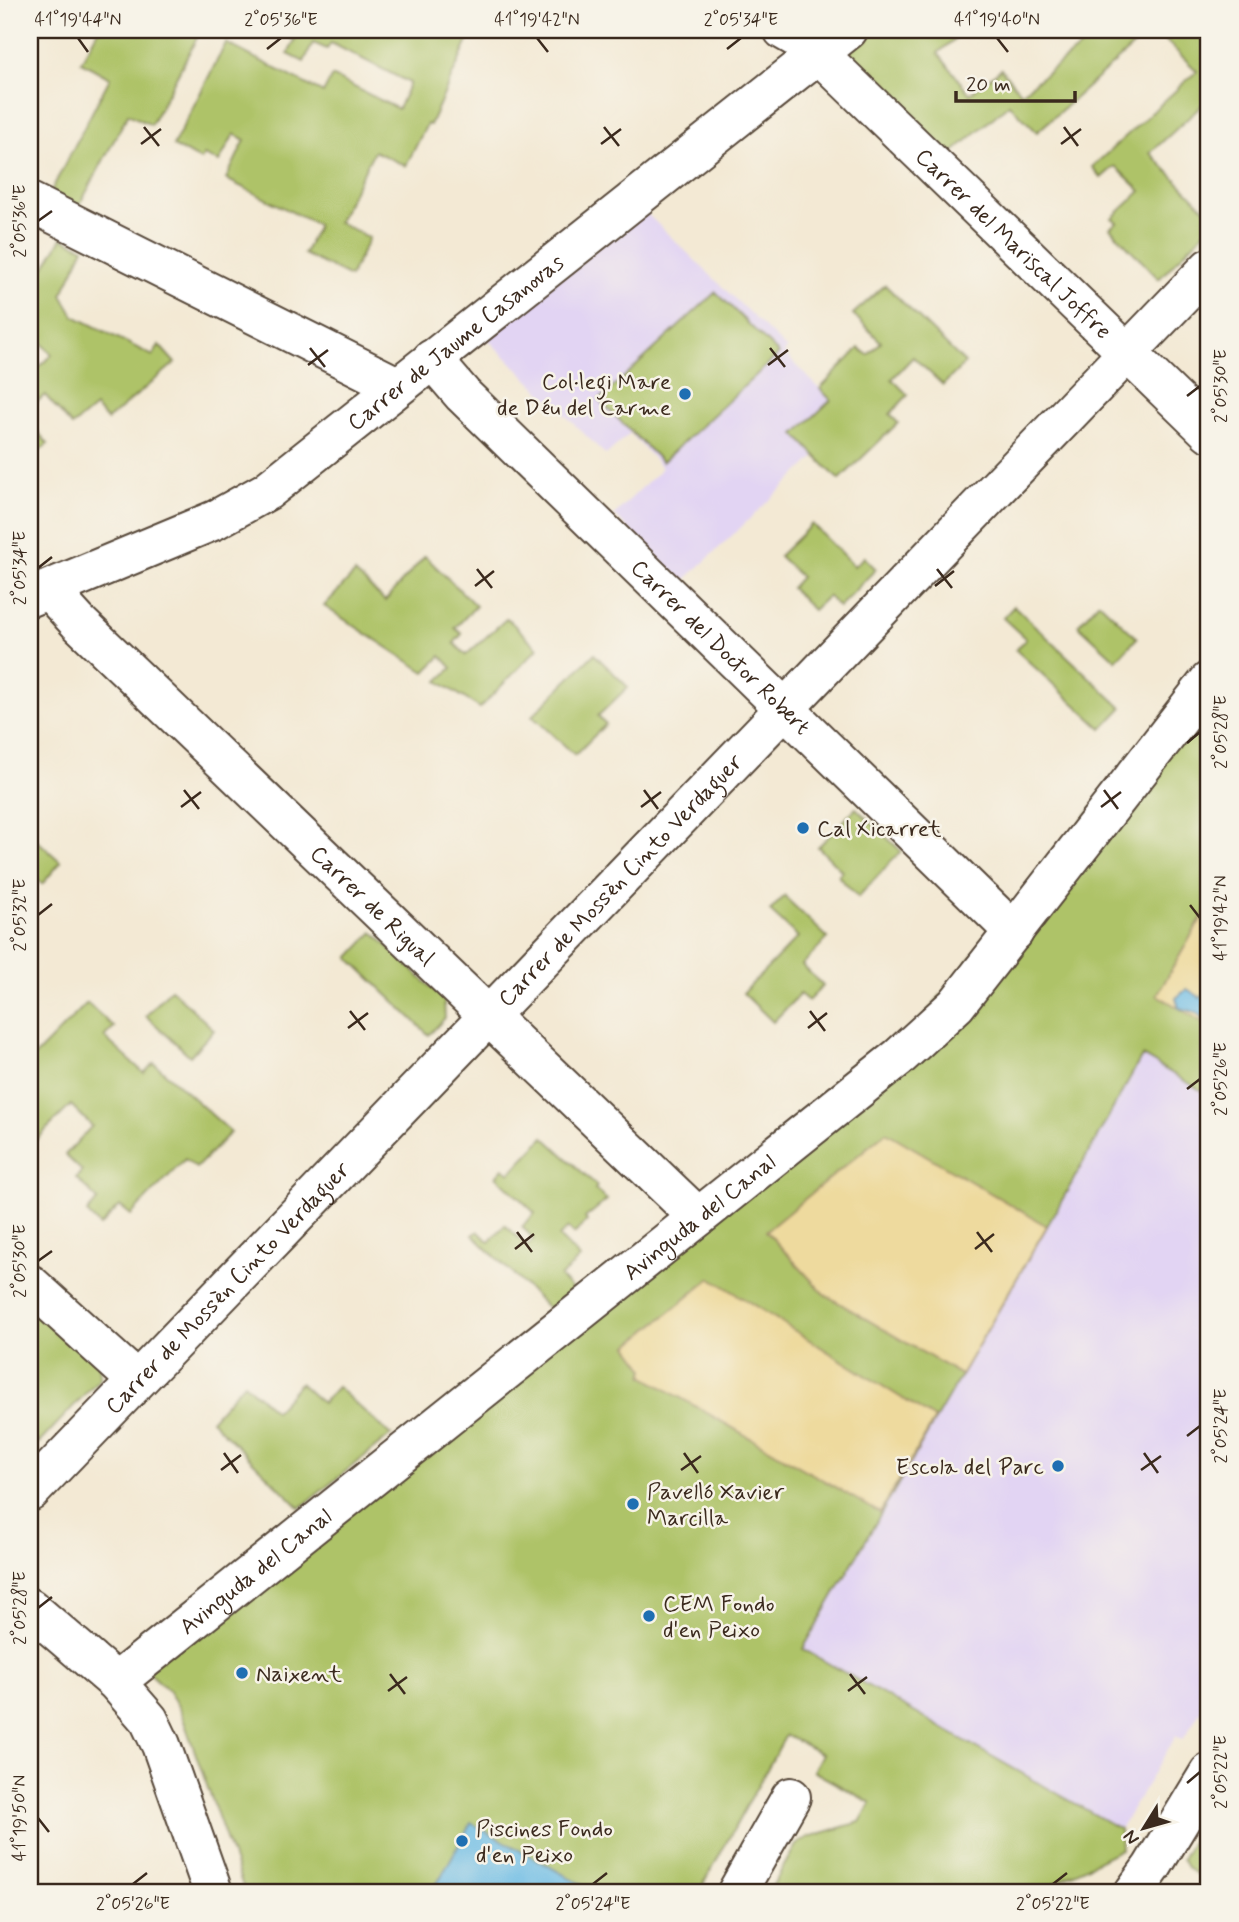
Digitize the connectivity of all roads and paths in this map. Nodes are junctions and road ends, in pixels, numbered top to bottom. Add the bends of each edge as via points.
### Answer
1 (783, 30) edge
2 (848, 30) edge
3 (817, 54) junction
4 (30, 202) edge
5 (1209, 268) edge
6 (1127, 354) junction
7 (432, 359) junction
8 (397, 386) junction
9 (1209, 432) edge
10 (41, 593) edge
11 (1209, 681) edge
12 (784, 708) junction
13 (1014, 932) junction
14 (489, 1017) junction
15 (698, 1217) junction
16 (30, 1284) edge
17 (136, 1380) junction
18 (30, 1492) edge
19 (30, 1608) edge
20 (116, 1682) junction
21 (1209, 1773) edge
22 (792, 1797) dead end
23 (213, 1892) edge
24 (737, 1892) edge
25 (1134, 1892) edge

1 - 3 street, Carrer del Mariscal Joffre
2 - 3 street, Carrer de Jaume Casanovas
3 - 6 street, Carrer del Mariscal Joffre
3 - 7 street, Carrer de Jaume Casanovas
4 - 8 street
5 - 6 street, Carrer de Mossèn Cinto Verdaguer
6 - 9 street, Carrer del Mariscal Joffre
6 - 12 street, Carrer de Mossèn Cinto Verdaguer
7 - 8 street, Carrer de Jaume Casanovas
7 - 12 street, Carrer del Doctor Robert via 463,395
8 - 10 street, Carrer de Jaume Casanovas via 242,507
10 - 14 street, Carrer de Rigual via 58,600
11 - 13 street, Avinguda del Canal
12 - 13 street, Carrer del Doctor Robert
12 - 14 street, Carrer de Mossèn Cinto Verdaguer
13 - 15 street, Avinguda del Canal via 956,1005
14 - 15 street, Carrer de Rigual
14 - 17 street, Carrer de Mossèn Cinto Verdaguer
15 - 20 street, Avinguda del Canal
16 - 17 street
17 - 18 street, Carrer de Mossèn Cinto Verdaguer
19 - 20 street
20 - 23 street via 149,1720 161,1745
21 - 25 street
22 - 24 street

